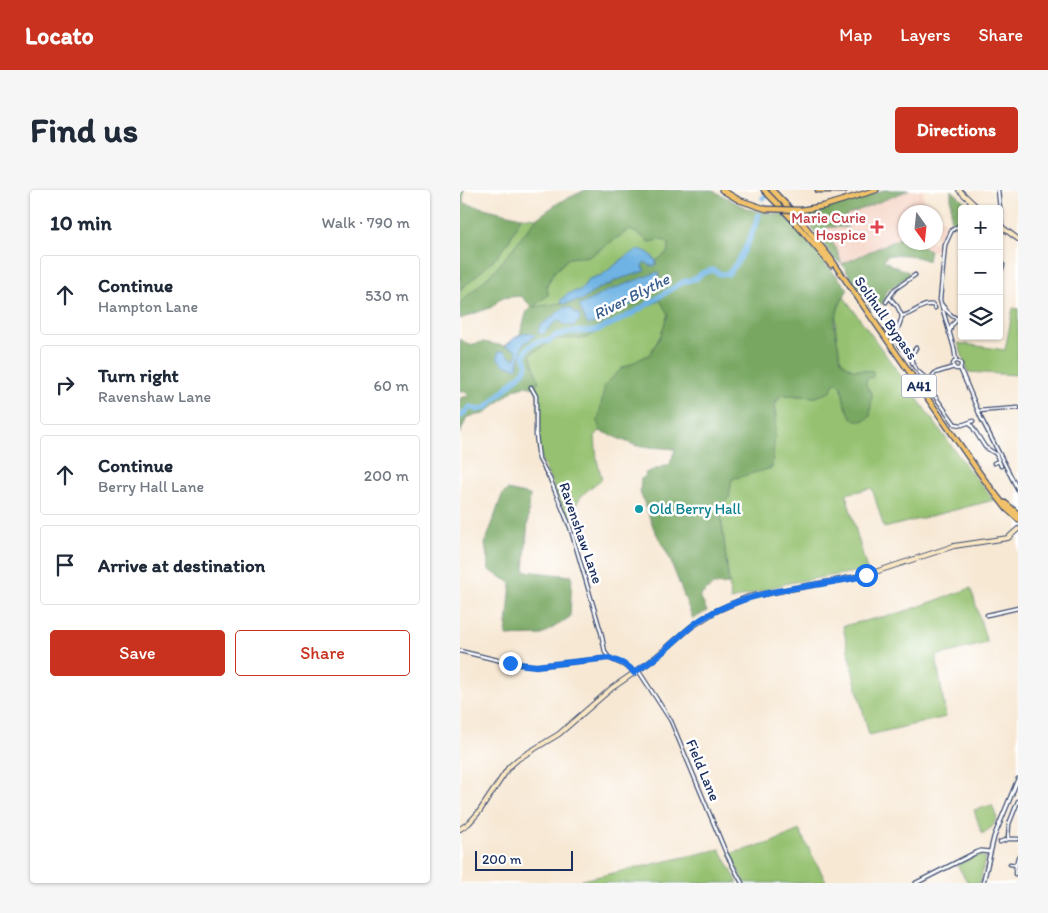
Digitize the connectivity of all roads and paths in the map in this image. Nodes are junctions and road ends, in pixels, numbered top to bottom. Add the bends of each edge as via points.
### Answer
1 (722, 190) edge
2 (764, 190) edge
3 (772, 190) edge
4 (818, 190) edge
5 (844, 190) edge
6 (876, 190) edge
7 (998, 190) edge
8 (960, 191) edge
9 (975, 205) edge
10 (999, 205) edge
11 (958, 226) edge
12 (1003, 228) edge
13 (1018, 239) edge
14 (915, 275) dead end
15 (911, 278) junction
16 (844, 279) junction
17 (913, 281) dead end
18 (889, 297) junction
19 (886, 302) dead end
20 (934, 304) dead end
21 (941, 305) junction
22 (902, 316) junction
23 (957, 320) joint
24 (949, 333) junction
25 (916, 348) dead end
26 (911, 354) junction
27 (956, 361) junction
28 (954, 367) junction
29 (960, 368) junction
30 (929, 380) junction
31 (531, 387) dead end
32 (1018, 408) edge
33 (978, 411) junction
34 (974, 421) dead end
35 (970, 424) junction
36 (999, 461) junction
37 (994, 463) dead end
38 (1001, 466) dead end
39 (1018, 490) edge
40 (995, 493) junction
41 (1018, 514) edge
42 (1018, 520) edge
43 (1017, 531) edge
44 (1018, 608) edge
45 (987, 615) dead end
46 (460, 651) edge
47 (609, 658) junction
48 (636, 671) junction
49 (1018, 779) edge
50 (1018, 801) edge
51 (460, 830) edge
52 (1018, 839) edge
53 (1008, 840) junction
54 (1000, 842) dead end
55 (990, 852) junction
56 (1018, 857) edge
57 (1010, 864) dead end
58 (1016, 865) junction
59 (1015, 874) dead end
60 (742, 883) edge
61 (916, 883) edge
62 (983, 883) edge

1 - 6 highway, bridge via 766,209 801,210
2 - 16 highway, Solihull Bypass / A41
3 - 16 highway, Solihull Bypass / A41 via 813,235
4 - 5 highway
7 - 10 street
8 - 9 main road
11 - 21 street via 952,230 945,245
12 - 13 main road
14 - 15 street
15 - 17 street
15 - 18 street
16 - 40 highway, Solihull Bypass / A41
18 - 19 street
18 - 22 street
20 - 22 street
21 - 23 street
21 - 24 street
22 - 26 street via 898,340 903,350
23 - 24 street
24 - 27 street
25 - 26 street
26 - 30 street via 913,365
27 - 28 street
27 - 29 street via 960,362
28 - 29 street
28 - 30 street via 935,373
29 - 33 street
30 - 35 street via 931,391 955,424
31 - 47 street, Ravenshaw Lane via 536,396 539,459 570,527
32 - 33 street
33 - 39 street
34 - 35 street
35 - 36 street via 985,448 994,452
36 - 37 street
36 - 38 street
40 - 41 highway, Solihull Bypass / A41
40 - 42 highway, Solihull Bypass / A41
43 - 48 main road via 1008,538 954,546 851,579 748,597 703,618
44 - 45 street
46 - 47 street via 536,666
47 - 48 street
48 - 51 main road via 560,734 509,767 479,812
48 - 60 street, Field Lane via 670,721
49 - 55 street
50 - 53 street via 1009,824
52 - 53 street
53 - 54 street
55 - 61 street via 974,853
55 - 62 street
56 - 58 street
57 - 58 street
58 - 59 street

